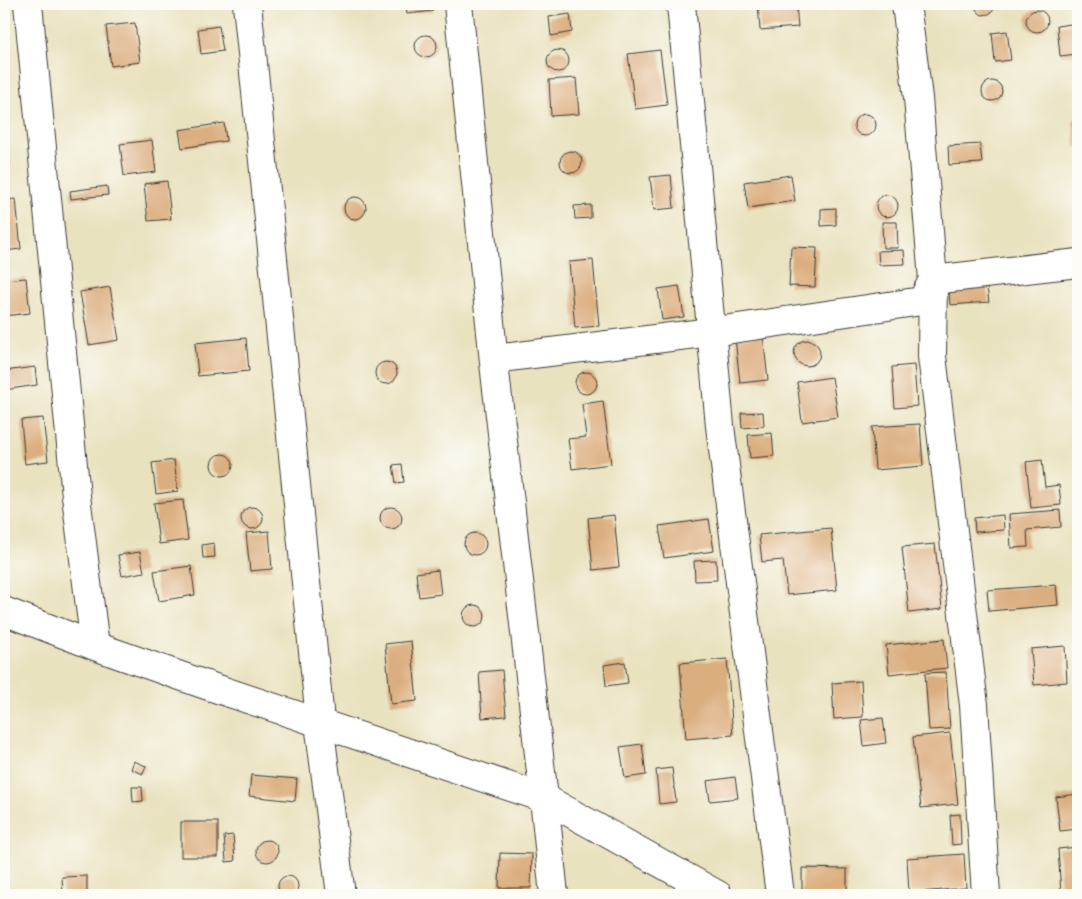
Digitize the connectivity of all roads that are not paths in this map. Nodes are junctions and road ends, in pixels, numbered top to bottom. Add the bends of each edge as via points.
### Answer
1 (28, 4) edge
2 (247, 4) edge
3 (458, 4) edge
4 (681, 4) edge
5 (906, 4) edge
6 (1078, 263) edge
7 (933, 280) junction
8 (711, 332) junction
9 (494, 359) junction
10 (4, 611) edge
11 (95, 646) junction
12 (319, 722) junction
13 (544, 798) junction
14 (341, 895) edge
15 (554, 895) edge
16 (718, 895) edge
17 (780, 895) edge
18 (986, 895) edge

1 - 11 street via 76,496
2 - 12 street
3 - 9 street
4 - 8 street
5 - 7 street via 918,98
6 - 7 street
7 - 8 street via 922,301
7 - 18 street via 932,356 974,705
8 - 9 street
8 - 17 street via 720,426
9 - 13 street
10 - 11 street
11 - 12 street
12 - 13 street
12 - 14 street
13 - 15 street
13 - 16 street

